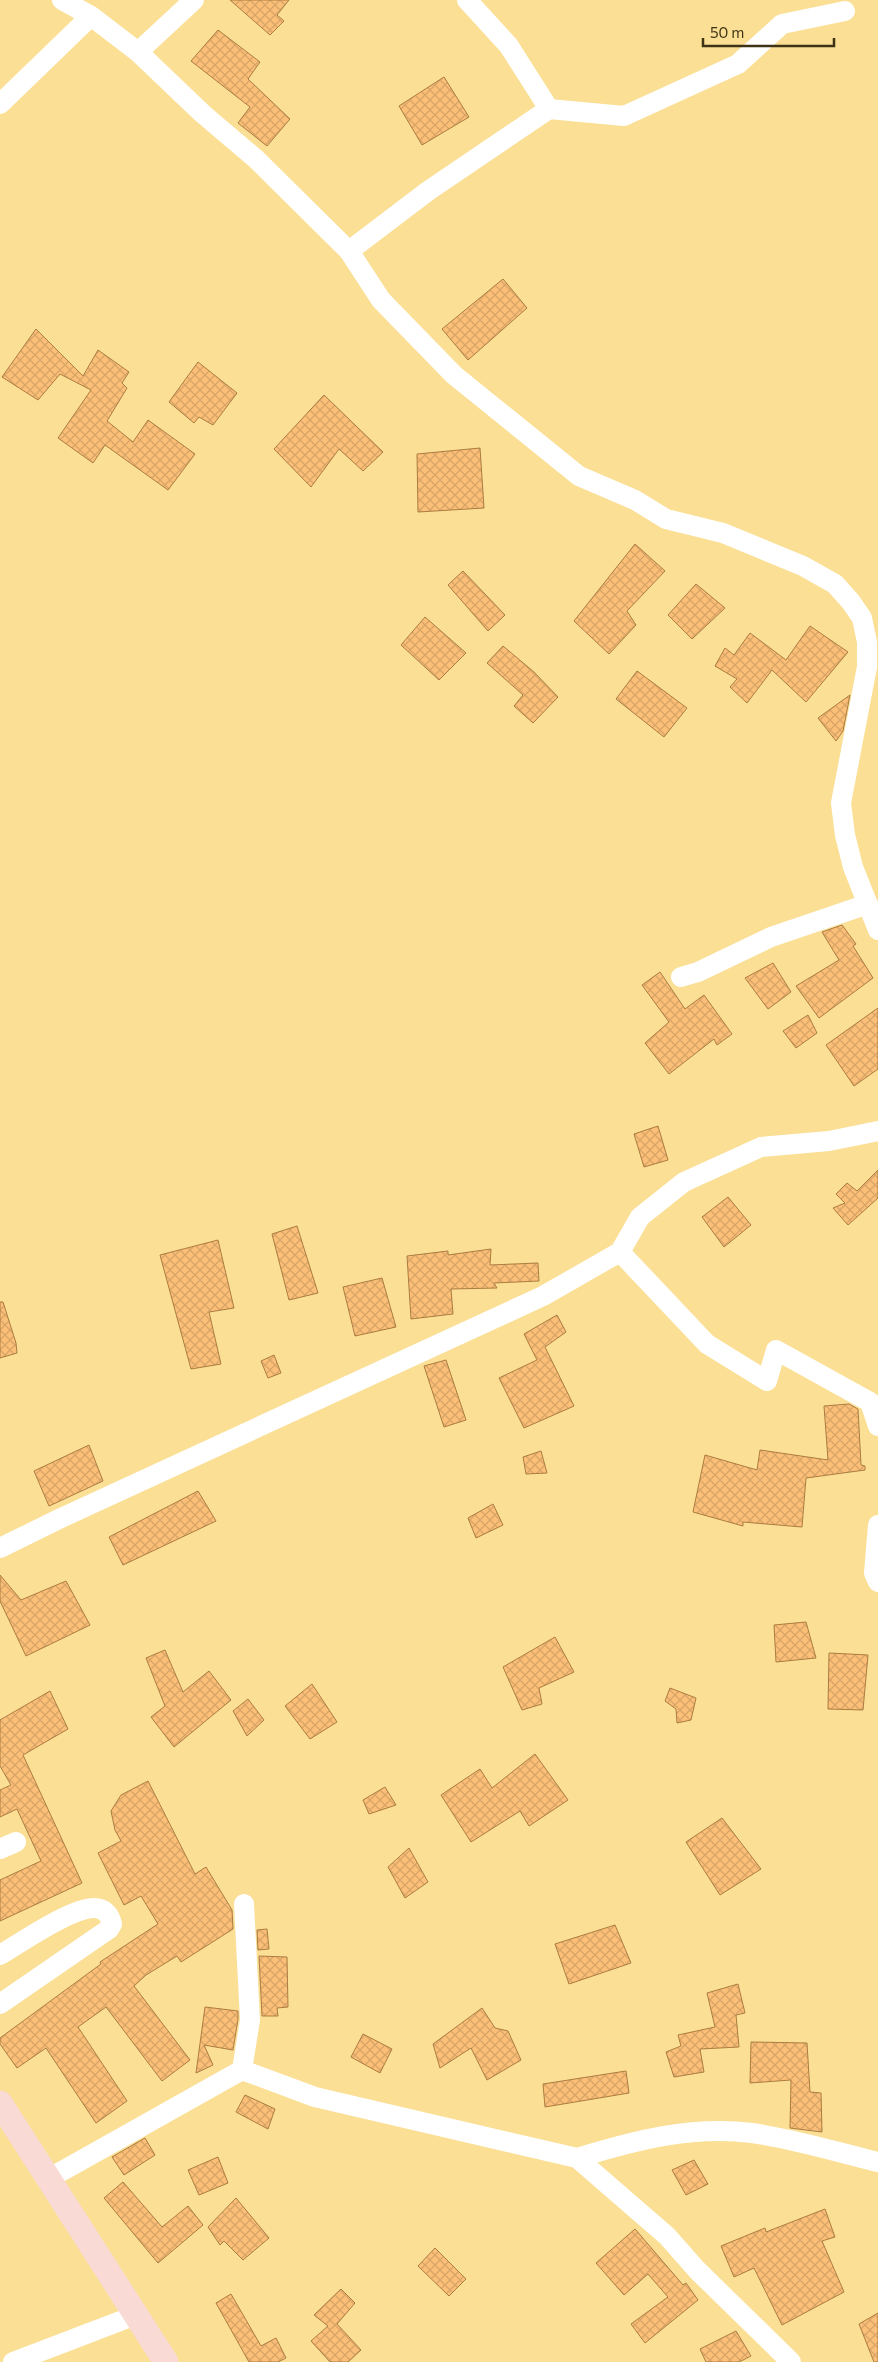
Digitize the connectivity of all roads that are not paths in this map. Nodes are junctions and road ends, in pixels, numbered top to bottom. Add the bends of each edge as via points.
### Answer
1 (62, 0) edge
2 (194, 0) edge
3 (467, 0) edge
4 (845, 11) dead end
5 (91, 16) junction
6 (138, 52) junction
7 (0, 104) edge
8 (549, 109) junction
9 (349, 250) junction
10 (868, 904) junction
11 (878, 930) edge
12 (681, 977) dead end
13 (878, 1131) edge
14 (620, 1252) junction
15 (878, 1426) edge
16 (878, 1525) edge
17 (0, 1548) edge
18 (878, 1582) edge
19 (244, 1904) dead end
20 (0, 1954) edge
21 (0, 2004) edge
22 (242, 2070) junction
23 (0, 2103) edge
24 (577, 2158) junction
25 (878, 2162) edge
26 (48, 2180) junction
27 (136, 2315) junction
28 (13, 2362) edge
29 (166, 2362) edge
30 (791, 2362) edge

1 - 5 street
2 - 6 street
3 - 8 street via 509,46
4 - 8 street via 782,24 738,64 624,116
5 - 6 street
5 - 7 street
6 - 9 street via 256,159
8 - 9 street via 428,191
9 - 10 street via 381,300 454,375 580,476 635,500 666,519 723,534 803,566 835,584 851,602 862,618 867,642 867,667 842,803 853,867
10 - 11 street
10 - 12 street via 771,937
13 - 14 street via 829,1141 761,1147 684,1182 640,1217
14 - 15 street via 707,1344 767,1381 776,1350 870,1402
14 - 17 street via 543,1296
16 - 18 street via 874,1573
19 - 22 street via 250,2020
20 - 21 street via 77,1911 95,1908 110,1916 112,1924 109,1929
22 - 24 street via 316,2097
22 - 26 street
23 - 26 main road
24 - 25 street via 655,2136 725,2131 752,2133
24 - 30 street via 667,2236
26 - 27 main road
27 - 28 street
27 - 29 main road

